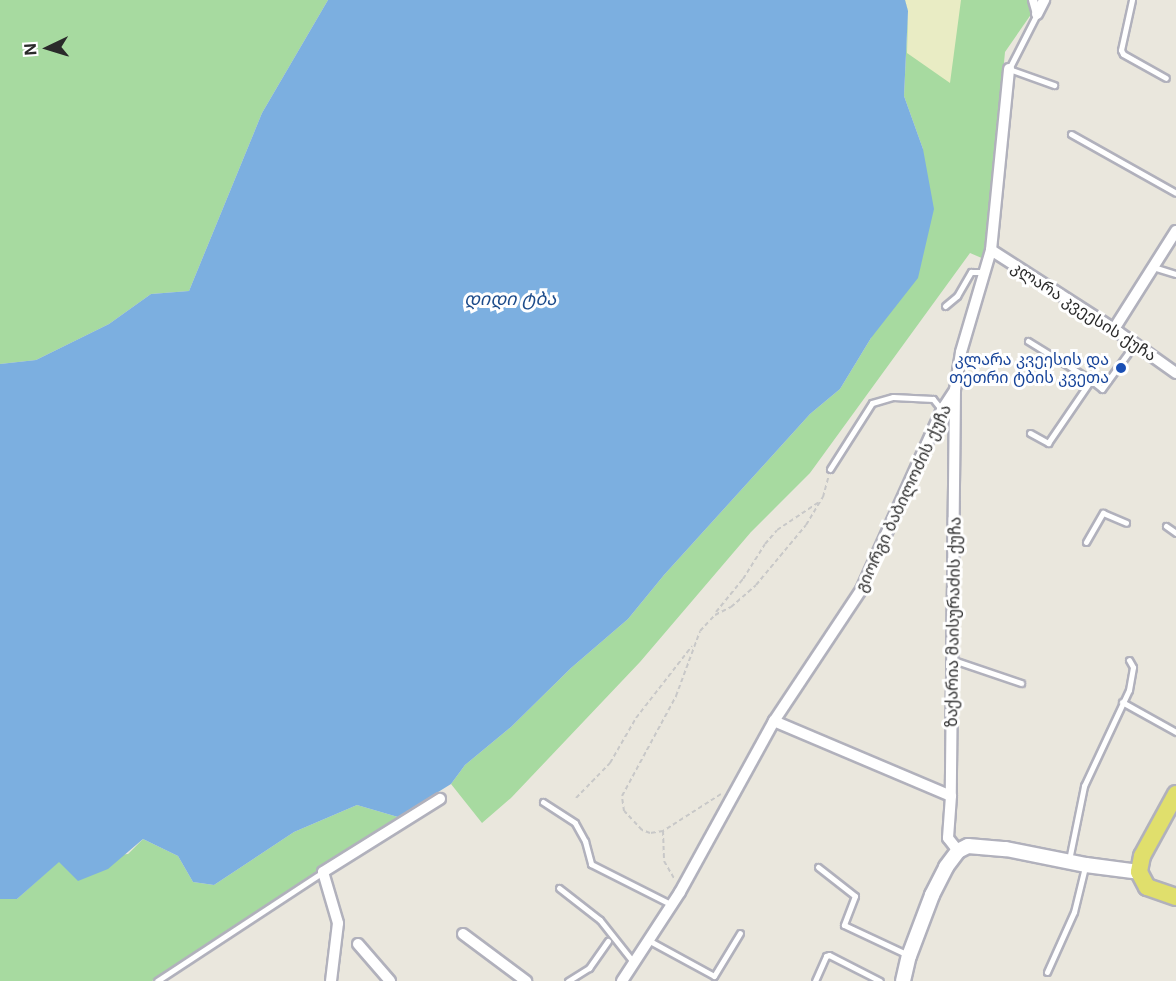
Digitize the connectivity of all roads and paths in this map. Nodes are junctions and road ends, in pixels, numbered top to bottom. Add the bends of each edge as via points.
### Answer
1 (1033, 0) edge
2 (1044, 0) edge
3 (1132, 0) edge
4 (1037, 14) junction
5 (1009, 69) junction
6 (1166, 78) dead end
7 (1054, 85) dead end
8 (1071, 134) dead end
9 (1176, 193) edge
10 (1176, 231) edge
11 (991, 250) junction
12 (1153, 267) junction
13 (985, 272) junction
14 (1176, 274) edge
15 (945, 306) dead end
16 (1114, 329) junction
17 (1028, 341) dead end
18 (1134, 345) junction
19 (1176, 374) edge
20 (1091, 380) junction
21 (955, 390) junction
22 (942, 410) junction
23 (1030, 433) dead end
24 (830, 469) joint
25 (820, 501) junction
26 (1126, 523) dead end
27 (1166, 526) dead end
28 (1176, 533) edge
29 (1086, 542) dead end
30 (715, 615) junction
31 (694, 644) junction
32 (953, 660) junction
33 (1129, 660) dead end
34 (1021, 683) dead end
35 (1122, 702) junction
36 (774, 721) junction
37 (1176, 732) edge
38 (740, 783) junction
39 (1176, 794) edge
40 (951, 796) junction
41 (576, 798) dead end
42 (440, 799) dead end
43 (543, 802) dead end
44 (663, 831) junction
45 (958, 851) junction
46 (1069, 862) junction
47 (1086, 865) junction
48 (818, 867) dead end
49 (323, 872) junction
50 (1139, 872) junction
51 (559, 888) dead end
52 (681, 891) junction
53 (1176, 897) edge
54 (672, 905) junction
55 (740, 933) dead end
56 (463, 934) dead end
57 (648, 940) junction
58 (608, 941) dead end
59 (358, 944) dead end
60 (909, 956) junction
61 (634, 963) junction
62 (1047, 972) dead end
63 (157, 981) edge
64 (331, 981) edge
65 (390, 981) edge
66 (526, 981) edge
67 (568, 981) edge
68 (622, 981) edge
69 (815, 981) edge
70 (880, 981) edge
71 (903, 981) edge

1 - 4 street
2 - 4 street, გიორგი ბაბილოძის ქუჩა
3 - 6 lane via 1121,50
4 - 5 lane, გიორგი ბაბილოძის ქუჩა
5 - 7 lane
5 - 11 street, გიორგი ბაბილოძის ქუჩა
8 - 9 lane
10 - 12 street
11 - 13 street, გიორგი ბაბილოძის ქუჩა
11 - 16 street, კლარა კვეესის ქუჩა
12 - 14 lane
12 - 16 street
13 - 15 lane via 971,272 957,296
13 - 21 street, გიორგი ბაბილოძის ქუჩა via 961,352
16 - 18 street, კლარა კვეესის ქუჩა
17 - 20 lane
18 - 19 street, კლარა კვეესის ქუჩა
18 - 20 lane via 1102,389
20 - 23 lane via 1048,443
21 - 22 street, გიორგი ბაბილოძის ქუჩა
21 - 32 street, ზაქარია მაისურაძის ქუჩა
22 - 24 lane via 933,399 893,397 872,403
22 - 36 street, გიორგი ბაბილოძის ქუჩა via 861,590
24 - 25 path
25 - 30 path via 806,525 756,585
25 - 30 path via 777,530
26 - 29 lane via 1103,513
27 - 28 lane
30 - 31 path
31 - 41 path via 636,718 610,763
31 - 44 path via 676,696 622,796 624,811 642,830
32 - 34 lane
32 - 40 street, ზაქარია მაისურაძის ქუჩა
33 - 35 lane via 1132,677
35 - 37 lane
35 - 46 lane via 1084,786
36 - 38 street, გიორგი ბაბილოძის ქუჩა
36 - 40 street
38 - 44 path
38 - 52 street, გიორგი ბაბილოძის ქუჩა
39 - 50 main road via 1142,856
40 - 45 street, ზაქარია მაისურაძის ქუჩა via 948,838
42 - 49 street
43 - 54 lane via 575,823 591,864
44 - 52 path via 664,861
45 - 46 street via 968,846 1006,849
45 - 60 street via 932,895
46 - 47 street
47 - 50 street
47 - 62 lane via 1074,912
48 - 60 lane via 855,896 844,925
49 - 63 lane
49 - 64 street via 338,923
50 - 53 main road via 1147,887
51 - 61 lane via 600,920
52 - 54 street, გიორგი ბაბილოძის ქუჩა
54 - 57 street, გიორგი ბაბილოძის ქუჩა
55 - 57 lane via 714,976
56 - 66 street
57 - 61 street, გიორგი ბაბილოძის ქუჩა
58 - 67 lane via 589,968
59 - 65 street
60 - 71 street
61 - 68 street, გიორგი ბაბილოძის ქუჩა
69 - 70 lane via 829,955

